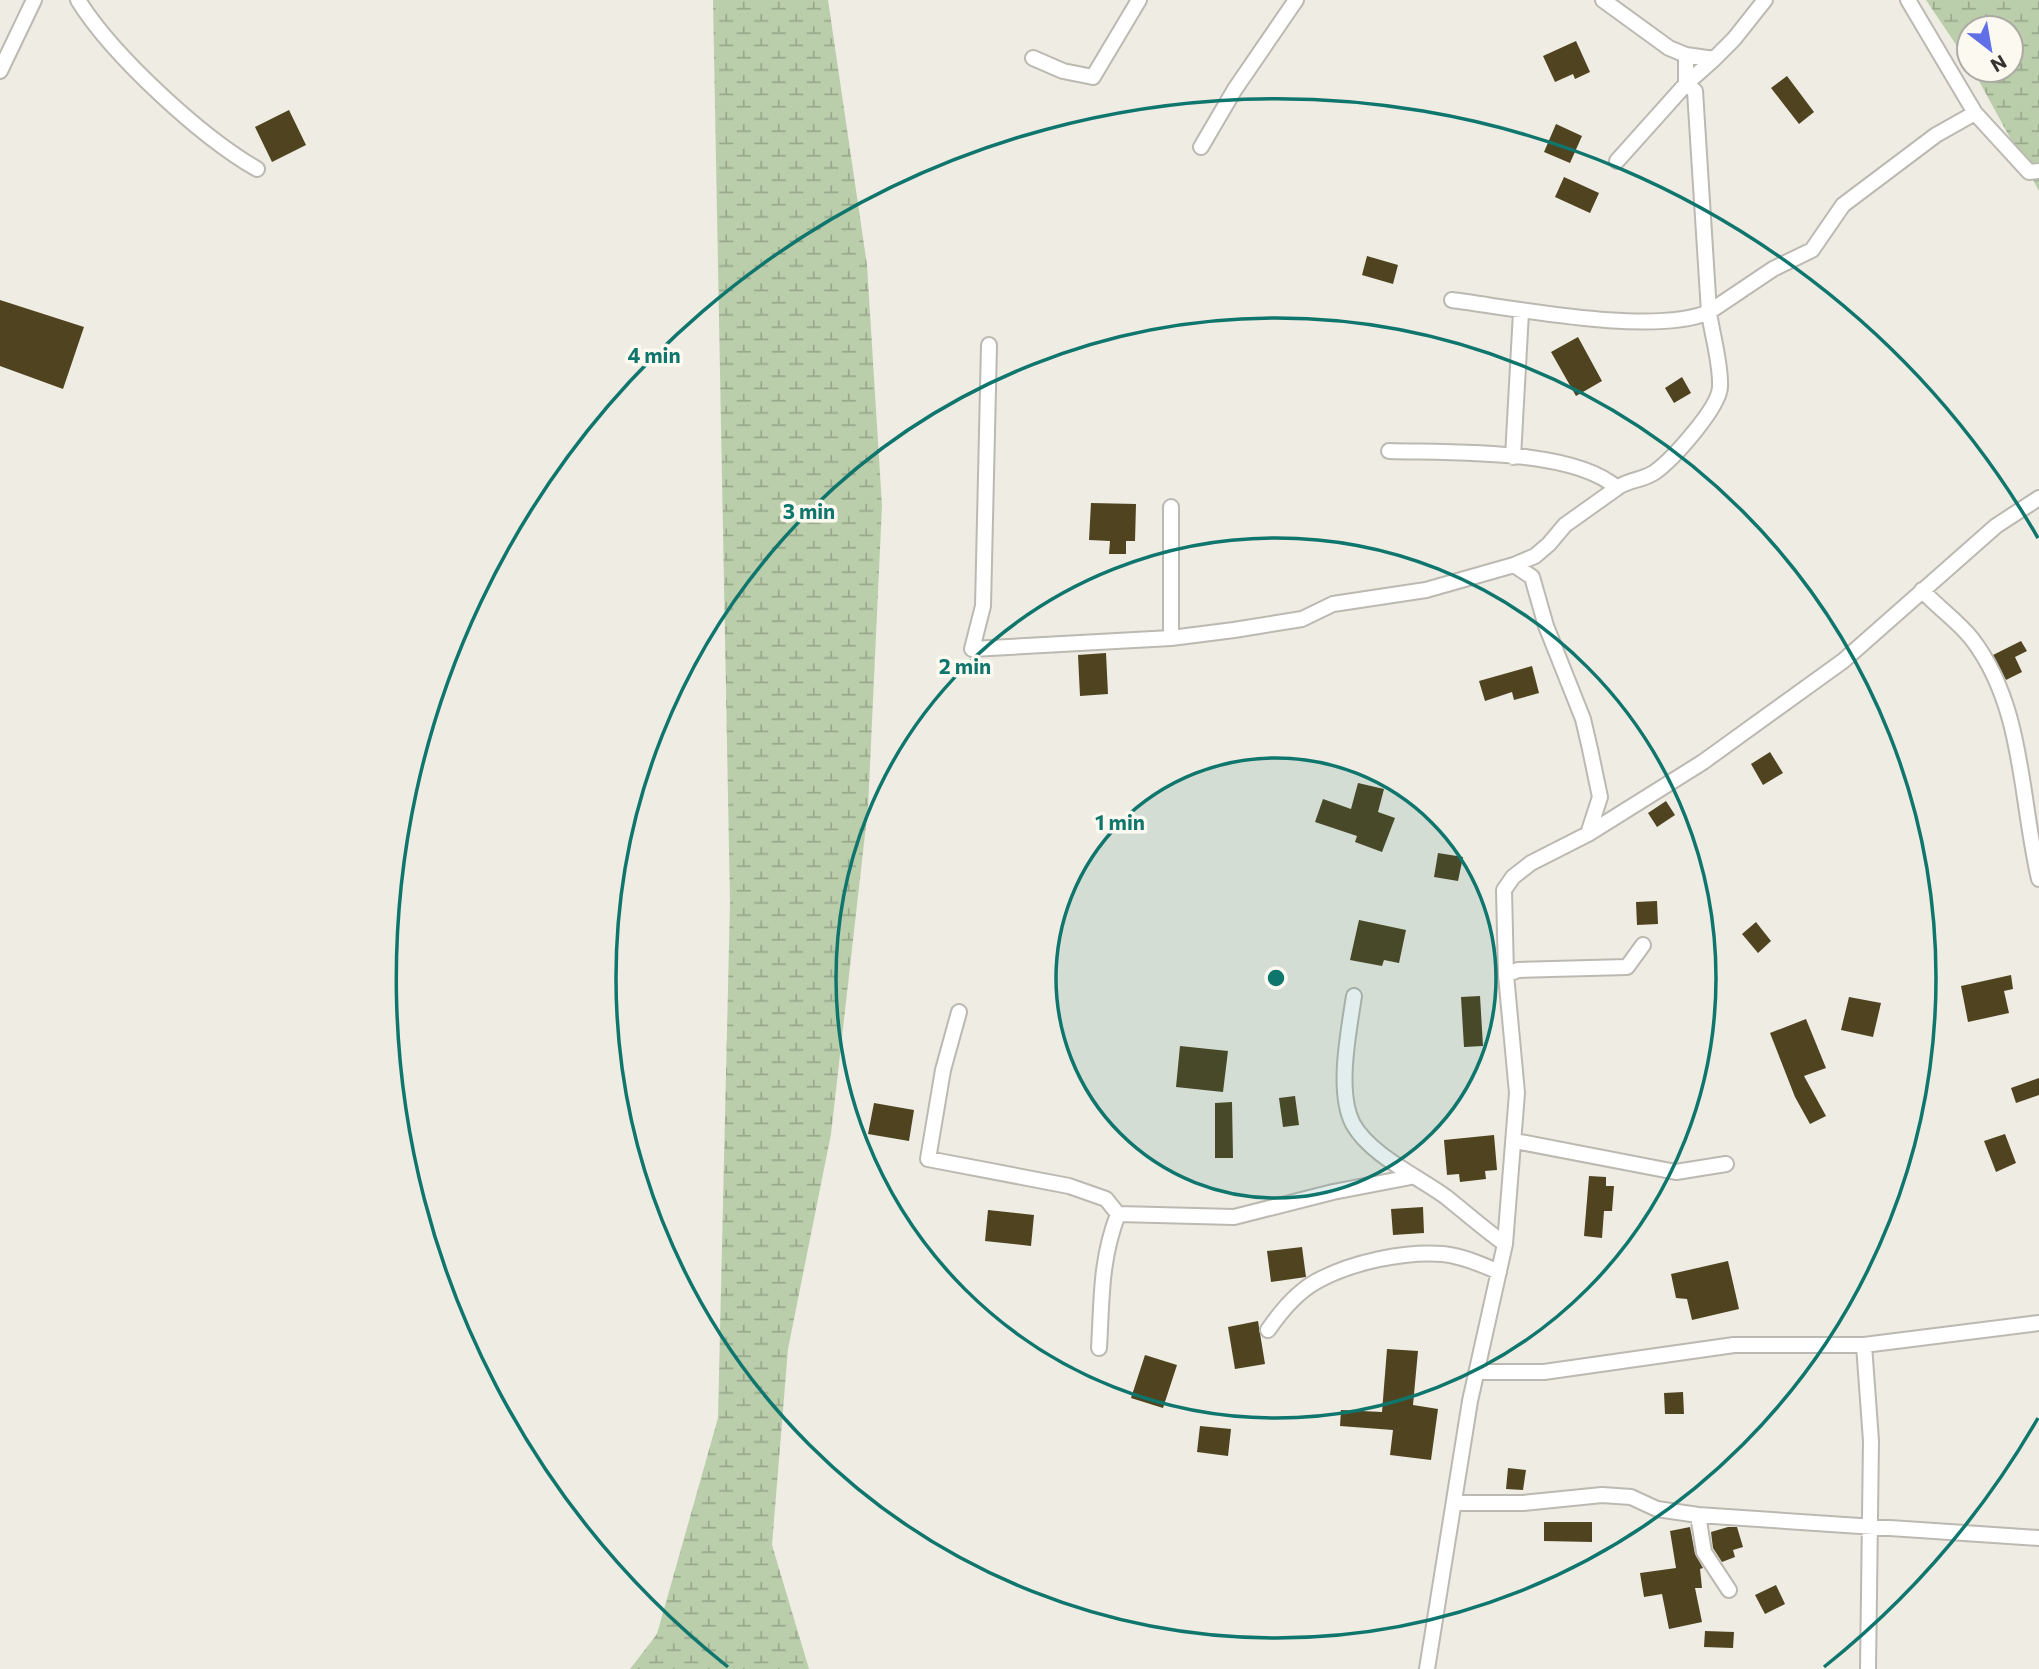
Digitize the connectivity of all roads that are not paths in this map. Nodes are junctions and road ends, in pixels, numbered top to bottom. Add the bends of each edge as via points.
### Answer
1 (34, 0) edge
2 (78, 0) edge
3 (1139, 0) edge
4 (1296, 0) edge
5 (1603, 0) edge
6 (1765, 0) edge
7 (1908, 0) edge
8 (1686, 55) junction
9 (1033, 58) dead end
10 (1714, 59) junction
11 (0, 71) edge
12 (1686, 84) junction
13 (1975, 113) junction
14 (1201, 147) dead end
15 (1616, 160) dead end
16 (257, 169) dead end
17 (2039, 171) edge
18 (1452, 300) dead end
19 (1521, 312) junction
20 (1709, 312) junction
21 (989, 345) dead end
22 (1389, 450) dead end
23 (1513, 457) junction
24 (1616, 488) junction
25 (2039, 498) edge
26 (1171, 507) dead end
27 (1535, 556) junction
28 (1514, 565) junction
29 (1532, 577) junction
30 (1922, 590) junction
31 (1171, 638) junction
32 (1600, 797) junction
33 (1625, 811) junction
34 (1588, 834) junction
35 (2039, 879) edge
36 (1643, 946) dead end
37 (1506, 975) junction
38 (1354, 996) dead end
39 (959, 1012) dead end
40 (1515, 1141) junction
41 (1726, 1164) dead end
42 (1411, 1177) junction
43 (1118, 1214) junction
44 (1505, 1244) junction
45 (1499, 1272) junction
46 (2039, 1323) edge
47 (1268, 1330) dead end
48 (1864, 1345) junction
49 (1100, 1348) dead end
50 (1477, 1372) junction
51 (1455, 1503) junction
52 (1698, 1515) junction
53 (1870, 1527) junction
54 (2039, 1538) edge
55 (1729, 1590) dead end
56 (1427, 1669) edge
57 (1868, 1669) edge

1 - 11 street
2 - 16 street via 152,83 232,155
3 - 9 street via 1093,77 1062,71
4 - 14 street
5 - 8 street via 1669,48
6 - 10 street
7 - 13 street
8 - 10 street
8 - 12 street
10 - 12 street
12 - 15 street
12 - 20 street via 1695,91
13 - 17 street via 2029,172
13 - 20 street via 1936,135 1843,205 1812,250 1773,269
18 - 19 street
19 - 20 street via 1659,321 1696,318
19 - 23 street
20 - 24 street via 1720,388 1714,406 1657,470 1642,481 1627,481
21 - 31 street via 983,606 972,649
22 - 23 street
23 - 24 street via 1572,464 1605,477
24 - 27 street via 1565,524
25 - 30 street via 1996,526
26 - 31 street
27 - 28 street
27 - 29 street
28 - 29 street
28 - 31 street via 1426,590 1333,604 1301,619
29 - 32 street via 1583,719
30 - 33 street via 1843,661 1703,762
30 - 35 street via 1970,636 1996,676 2012,727
32 - 33 street
32 - 34 street
33 - 34 street
34 - 37 street via 1531,863 1504,890
36 - 37 street via 1627,967 1518,970
37 - 40 street via 1517,1093
38 - 42 street via 1346,1058 1349,1114 1361,1132
39 - 43 street via 943,1070 928,1159 1069,1186 1106,1199
40 - 41 street via 1676,1172
40 - 44 street
42 - 43 street via 1234,1217
42 - 44 street via 1444,1195
43 - 49 street via 1101,1276
44 - 45 street
45 - 47 street via 1444,1254 1413,1254 1359,1265 1317,1281 1285,1306
45 - 50 street
46 - 48 street
48 - 50 street via 1734,1345 1544,1372
48 - 53 street via 1871,1441
50 - 51 street
51 - 52 street via 1612,1496
51 - 56 street
52 - 53 street
52 - 55 street via 1704,1552
53 - 54 street
53 - 57 street

